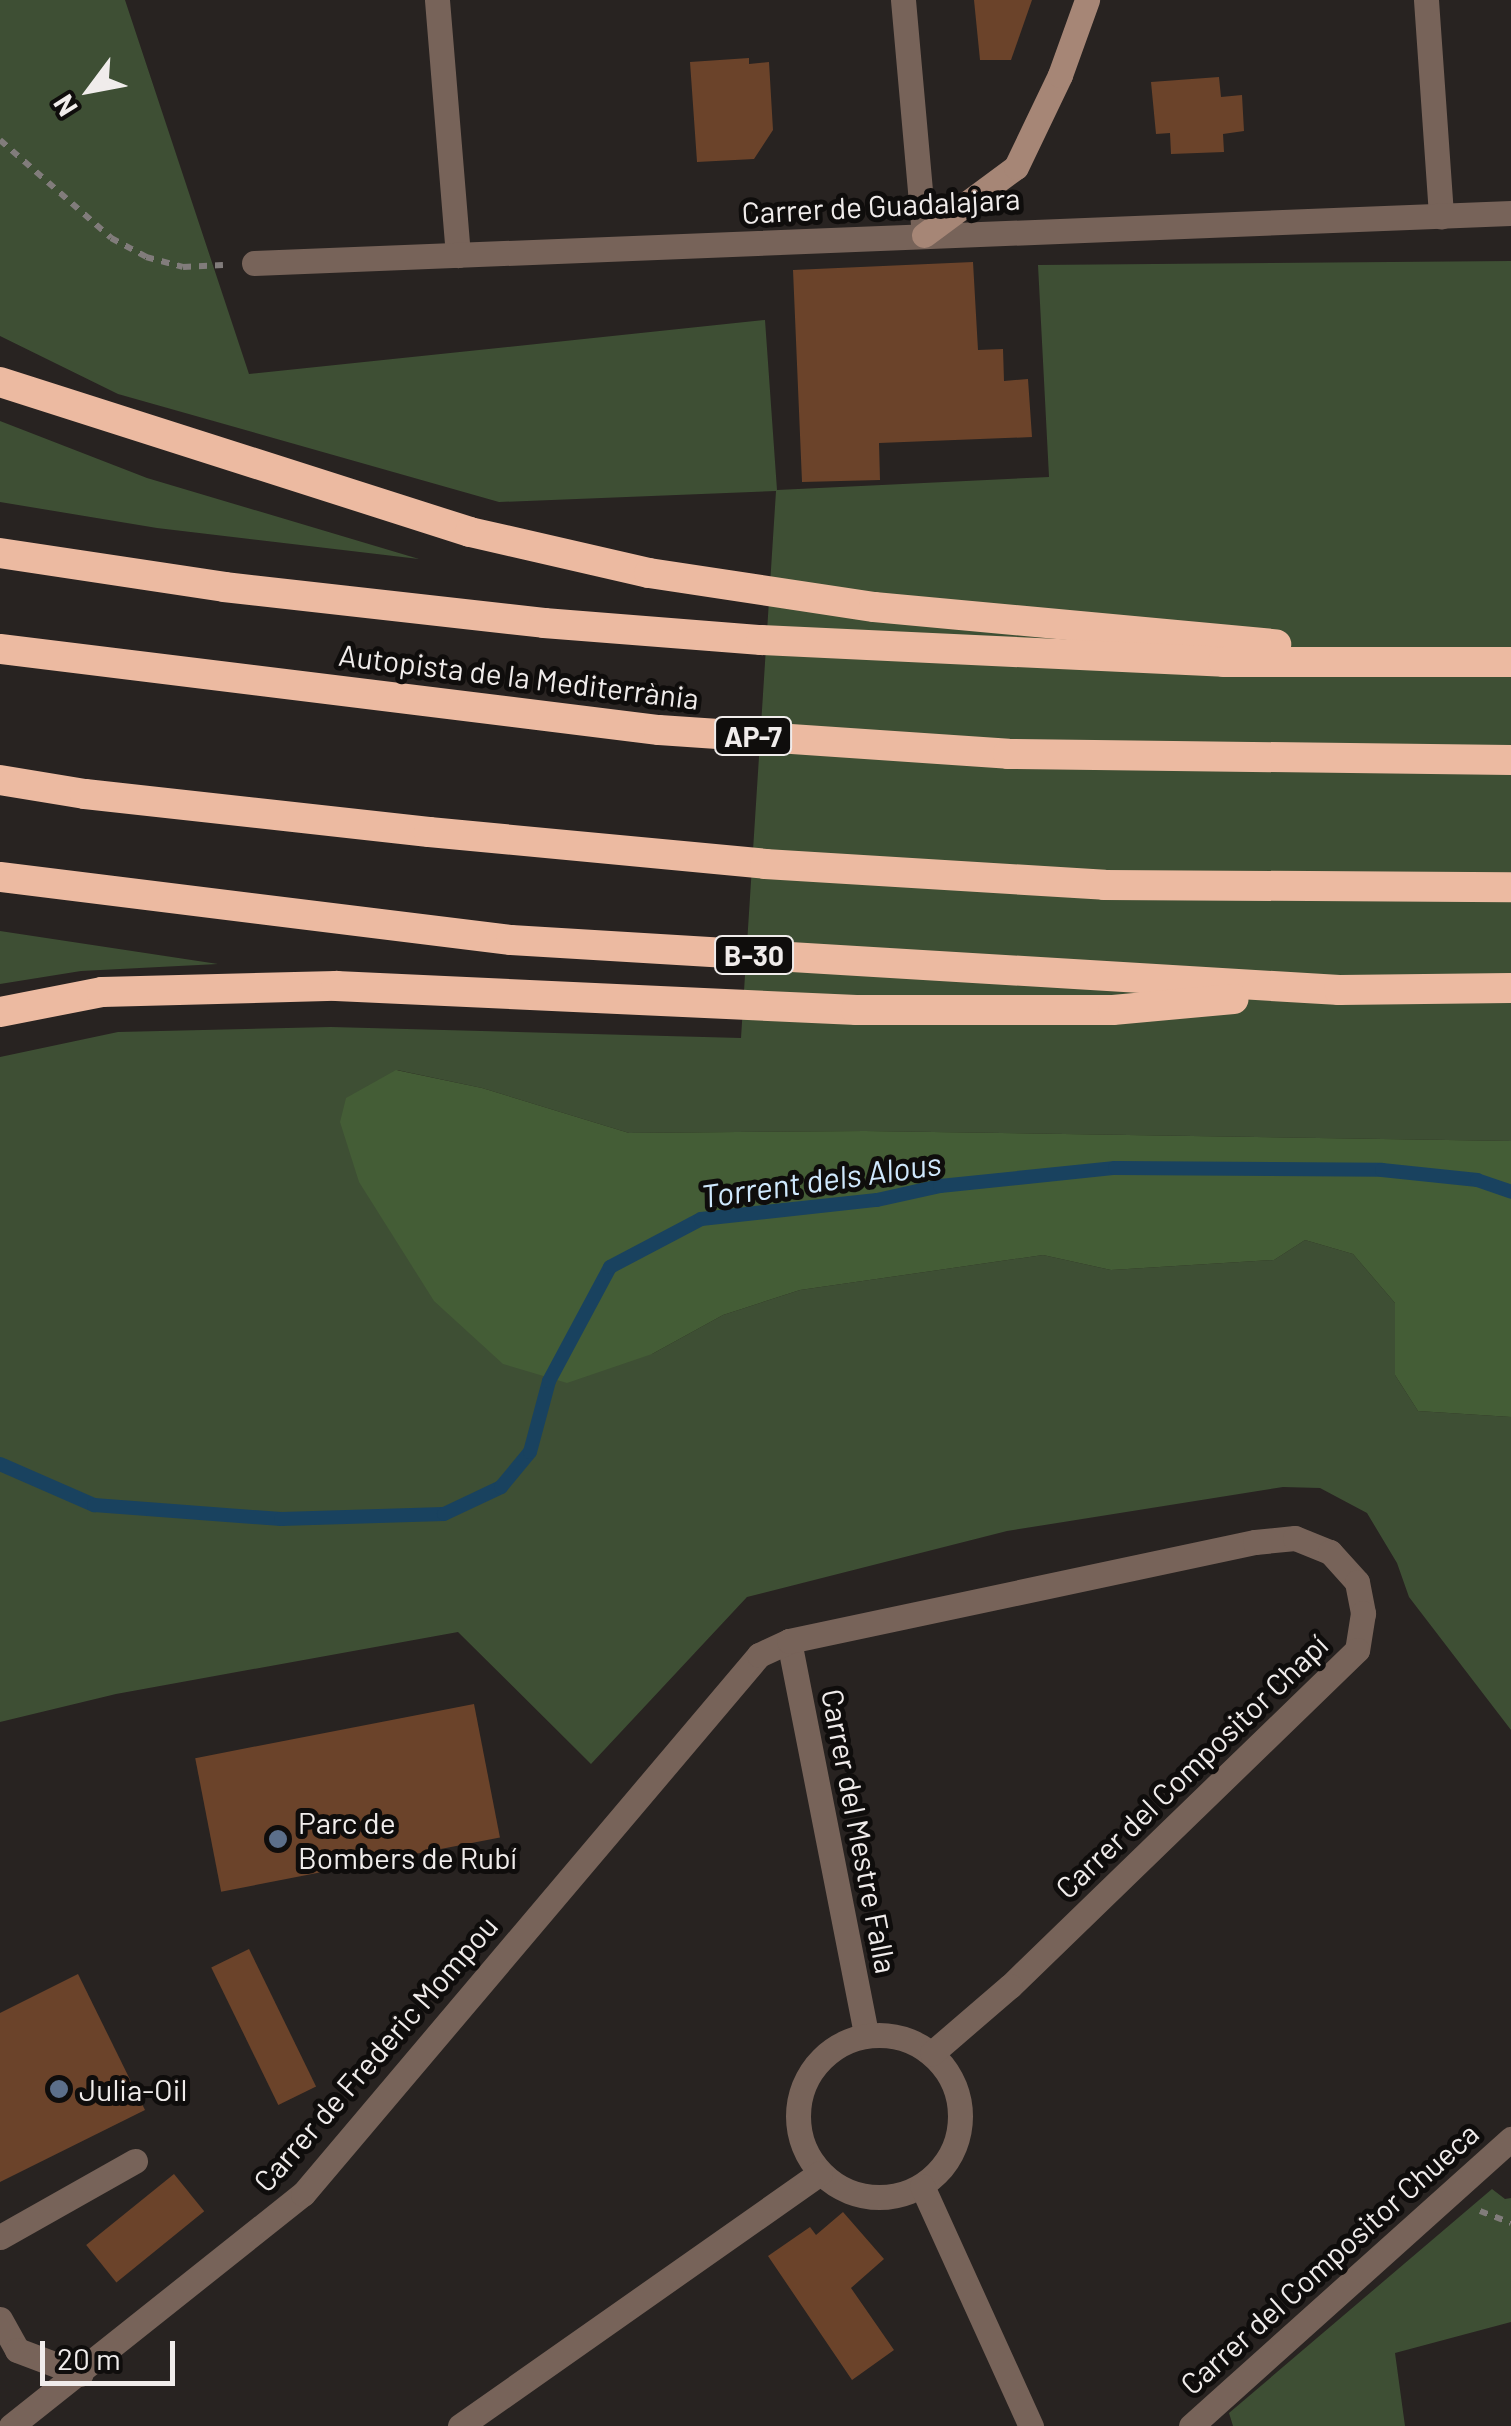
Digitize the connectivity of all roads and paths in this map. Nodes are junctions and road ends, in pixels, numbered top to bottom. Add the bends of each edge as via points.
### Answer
1 (437, 0) edge
2 (902, 0) edge
3 (1087, 0) edge
4 (1426, 0) edge
5 (0, 140) edge
6 (1511, 214) edge
7 (1441, 216) junction
8 (924, 235) junction
9 (458, 255) junction
10 (254, 263) joint
11 (0, 382) edge
12 (0, 554) edge
13 (0, 649) edge
14 (1453, 661) junction
15 (1511, 662) edge
16 (1511, 760) edge
17 (0, 780) edge
18 (0, 877) edge
19 (1511, 888) edge
20 (1511, 988) edge
21 (1339, 990) junction
22 (0, 1012) edge
23 (788, 1641) junction
24 (866, 2034) junction
25 (932, 2053) junction
26 (1511, 2139) edge
27 (135, 2161) dead end
28 (820, 2173) junction
29 (922, 2186) junction
30 (0, 2237) edge
31 (0, 2319) edge
32 (81, 2374) junction
33 (11, 2426) edge
34 (460, 2426) edge
35 (1031, 2426) edge
36 (1190, 2426) edge

1 - 9 street
2 - 8 street
3 - 8 street via 1016,167
4 - 7 street
5 - 10 path via 110,238 146,258 183,266
6 - 7 street, Carrer de Guadalajara
7 - 8 street, Carrer de Guadalajara
8 - 9 street, Carrer de Guadalajara
9 - 10 street, Carrer de Guadalajara
11 - 14 highway via 470,532 650,573 874,606
12 - 14 highway via 224,587 672,633 1222,662
13 - 16 highway, Autopista de la Mediterrània / AP-7 via 678,731 1008,754
14 - 15 highway
17 - 19 highway via 765,864 1104,885
18 - 21 highway, B-30 via 511,940
20 - 21 highway, B-30
21 - 22 highway via 1112,1010 856,1010 336,986 211,987 102,992
23 - 24 street, Carrer del Mestre Falla
23 - 25 street, Carrer del Compositor Chapí via 1282,1539 1330,1552 1357,1582 1358,1650
23 - 32 street, Carrer de Frederic Mompou via 759,1656 303,2194
24 - 25 street via 908,2038
24 - 28 street via 818,2060 802,2084 796,2121
25 - 29 street via 952,2079 959,2135 947,2162
26 - 36 street, Carrer del Compositor Chueca
27 - 30 street
28 - 29 street via 867,2197
28 - 34 street
29 - 35 street
31 - 32 street via 17,2350
32 - 33 street, Carrer de Frederic Mompou

